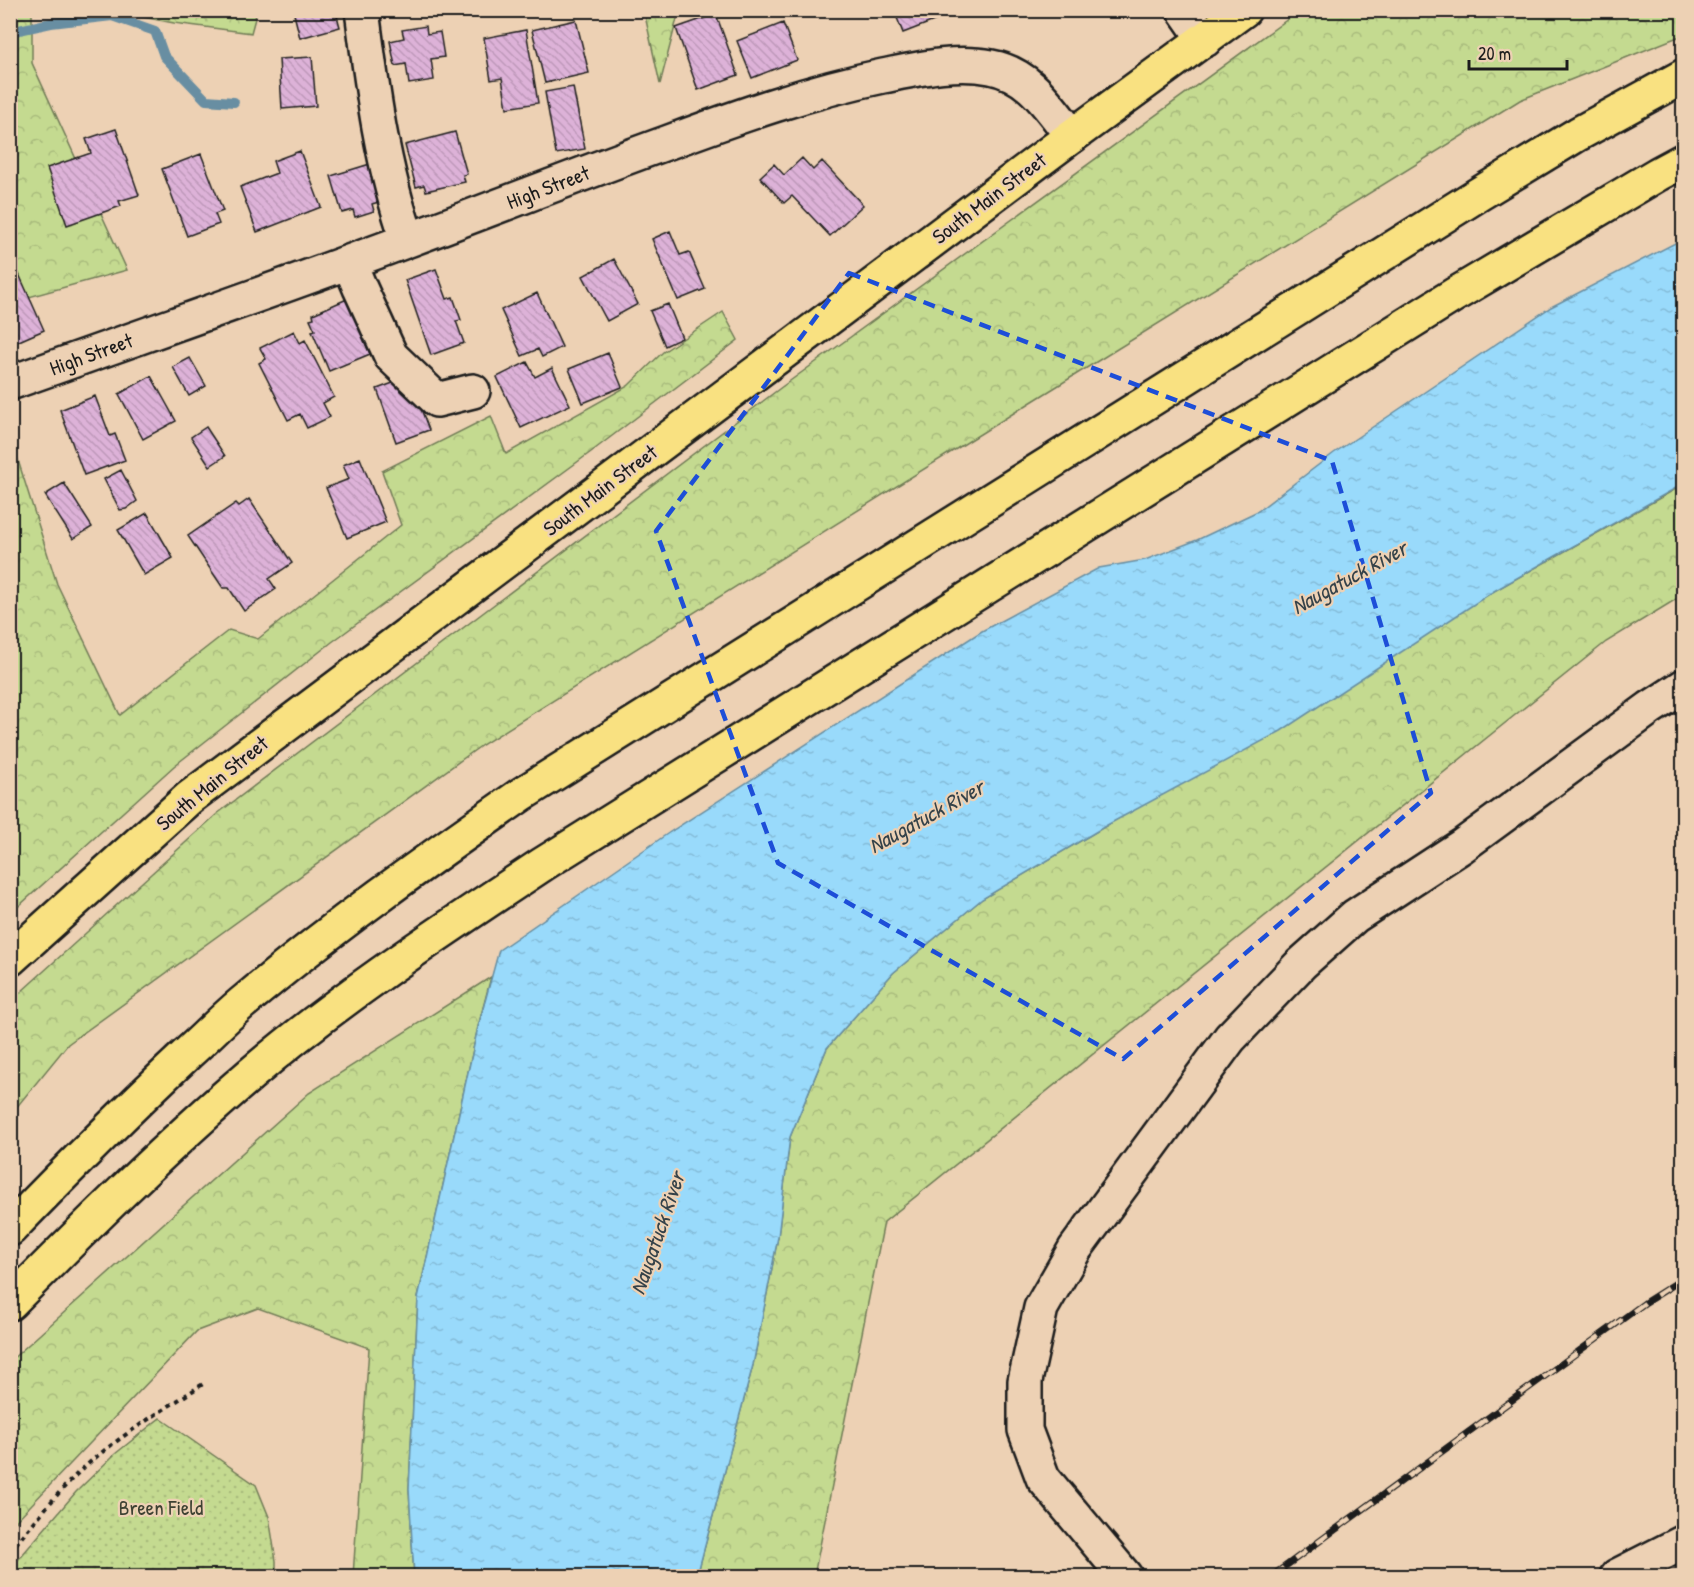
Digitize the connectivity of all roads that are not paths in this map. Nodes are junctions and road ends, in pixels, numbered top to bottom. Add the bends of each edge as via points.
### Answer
1 (362, 10) edge
2 (1184, 10) edge
3 (1244, 10) edge
4 (1205, 40) junction
5 (1683, 76) edge
6 (1072, 136) junction
7 (1683, 160) edge
8 (408, 240) junction
9 (349, 262) junction
10 (10, 383) edge
11 (473, 391) dead end
12 (1683, 686) edge
13 (10, 959) edge
14 (10, 1229) edge
15 (79, 1233) junction
16 (10, 1303) edge
17 (10, 1315) edge
18 (1683, 1542) edge
19 (1125, 1576) edge
20 (1617, 1576) edge

1 - 8 street via 386,164
2 - 4 street
3 - 4 main road, South Main Street
4 - 6 main road, South Main Street
5 - 14 main road via 1479,194 502,808 332,930 240,1005 155,1083
6 - 8 street, High Street via 1038,92 1016,75 992,67 962,64 925,68 801,96 758,110
6 - 13 main road, South Main Street via 189,798
7 - 15 main road via 1454,295 445,929 345,999 252,1073
8 - 9 street, High Street
9 - 10 street, High Street
9 - 11 street via 391,356 437,400
12 - 19 street via 1461,846 1355,916 1301,964 1230,1038 1075,1249 1041,1308 1025,1381 1025,1430 1043,1478
15 - 16 main road
15 - 17 main road
18 - 20 street

